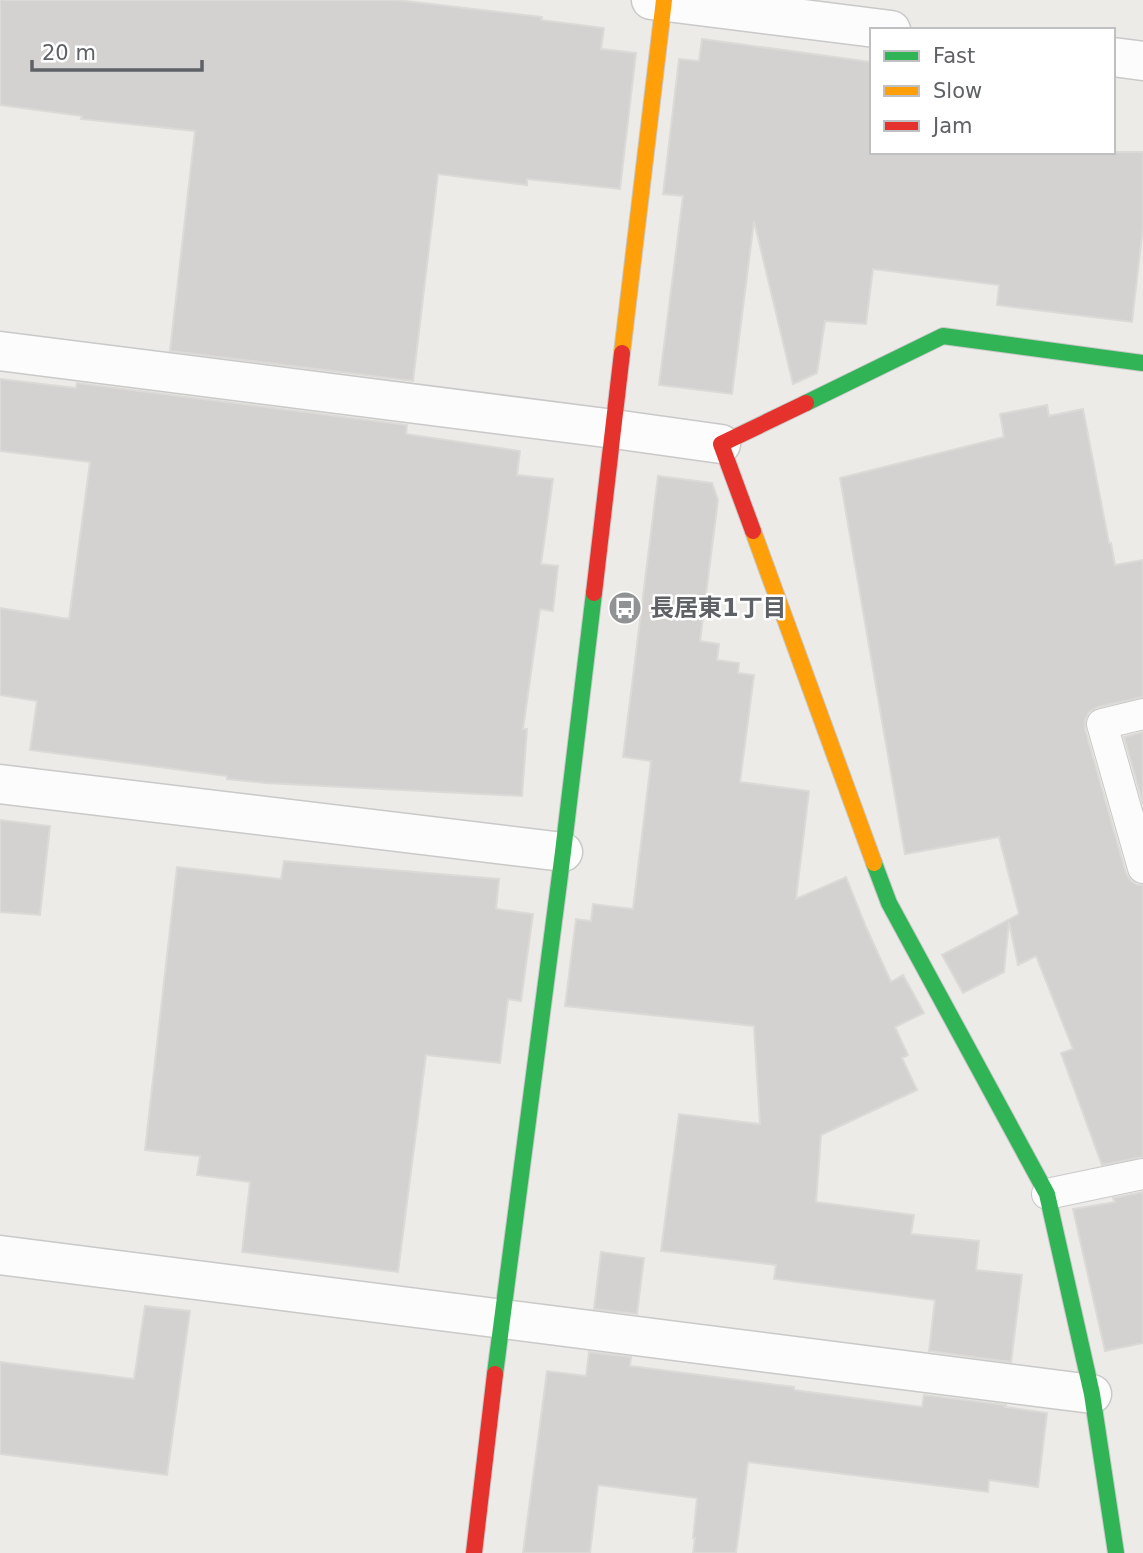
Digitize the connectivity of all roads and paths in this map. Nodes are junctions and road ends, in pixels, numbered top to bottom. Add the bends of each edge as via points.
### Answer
1 (660, 1) edge
2 (875, 28) edge
3 (1115, 57) edge
4 (1143, 61) edge
5 (0, 351) edge
6 (1143, 363) edge
7 (614, 429) junction
8 (721, 444) junction
9 (1143, 714) edge
10 (0, 784) edge
11 (563, 852) junction
12 (1143, 868) edge
13 (1143, 1174) edge
14 (1047, 1194) junction
15 (0, 1255) edge
16 (502, 1318) junction
17 (1092, 1394) junction
18 (474, 1553) edge
19 (1116, 1553) edge

1 - 2 street
1 - 7 street
3 - 4 street
5 - 7 street
6 - 8 street via 943,336
7 - 8 street
7 - 11 street
8 - 14 street via 889,903
9 - 12 lane via 1102,724
10 - 11 street
11 - 16 street
13 - 14 lane
14 - 17 street
15 - 16 street
16 - 17 street
16 - 18 street
17 - 19 street

